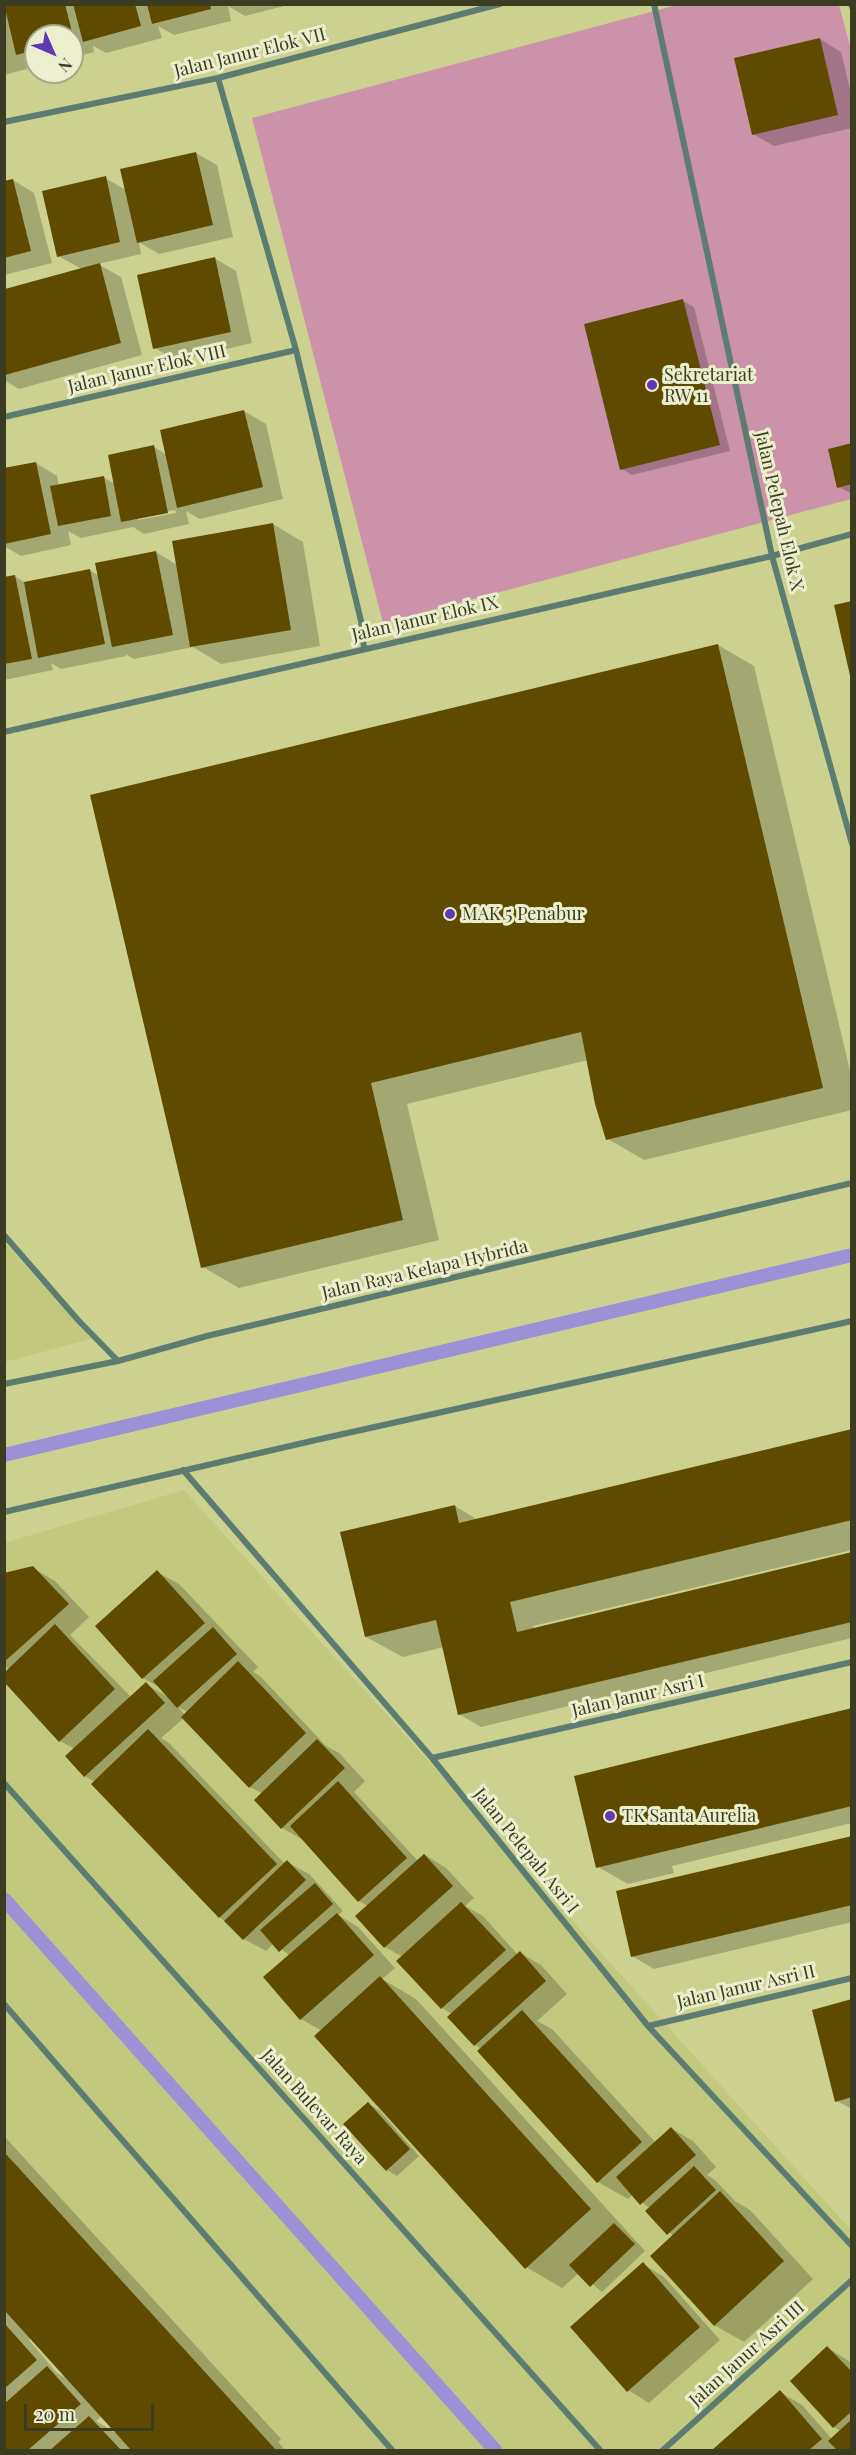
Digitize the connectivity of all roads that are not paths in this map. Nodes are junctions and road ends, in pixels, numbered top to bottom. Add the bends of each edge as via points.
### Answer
1 (500, 4) edge
2 (654, 4) edge
3 (218, 78) junction
4 (4, 122) edge
5 (296, 350) junction
6 (4, 417) edge
7 (852, 534) edge
8 (772, 556) junction
9 (364, 648) junction
10 (4, 732) edge
11 (850, 830) edge
12 (852, 844) edge
13 (852, 1183) edge
14 (4, 1235) edge
15 (852, 1321) edge
16 (118, 1361) junction
17 (4, 1384) edge
18 (183, 1470) junction
19 (4, 1512) edge
20 (852, 1662) edge
21 (432, 1758) junction
22 (4, 1783) edge
23 (852, 1978) edge
24 (4, 2004) edge
25 (648, 2026) junction
26 (852, 2246) edge
27 (852, 2280) edge
28 (392, 2451) edge
29 (600, 2451) edge
30 (663, 2451) edge

1 - 3 street, Jalan Janur Elok VII
2 - 8 street, Jalan Pelepah Elok X
3 - 4 street, Jalan Janur Elok VII
3 - 5 street
5 - 6 street, Jalan Janur Elok VIII
5 - 9 street via 361,621
7 - 8 street, Jalan Janur Elok IX
8 - 9 street, Jalan Janur Elok IX
8 - 11 street, Jalan Pelepah Elok X
9 - 10 street, Jalan Janur Elok IX
11 - 12 street, Jalan Pelepah Elok X
13 - 16 street, Jalan Raya Kelapa Hybrida via 207,1336
14 - 16 street
15 - 18 street
16 - 17 street, Jalan Raya Kelapa Hybrida
18 - 19 street
18 - 21 street, Jalan Pelepah Asri I
20 - 21 street, Jalan Janur Asri I
21 - 25 street, Jalan Pelepah Asri I
22 - 29 street, Jalan Bulevar Raya
23 - 25 street, Jalan Janur Asri II
24 - 28 street
25 - 26 street, Jalan Pelepah Asri I
27 - 30 street, Jalan Janur Asri III

